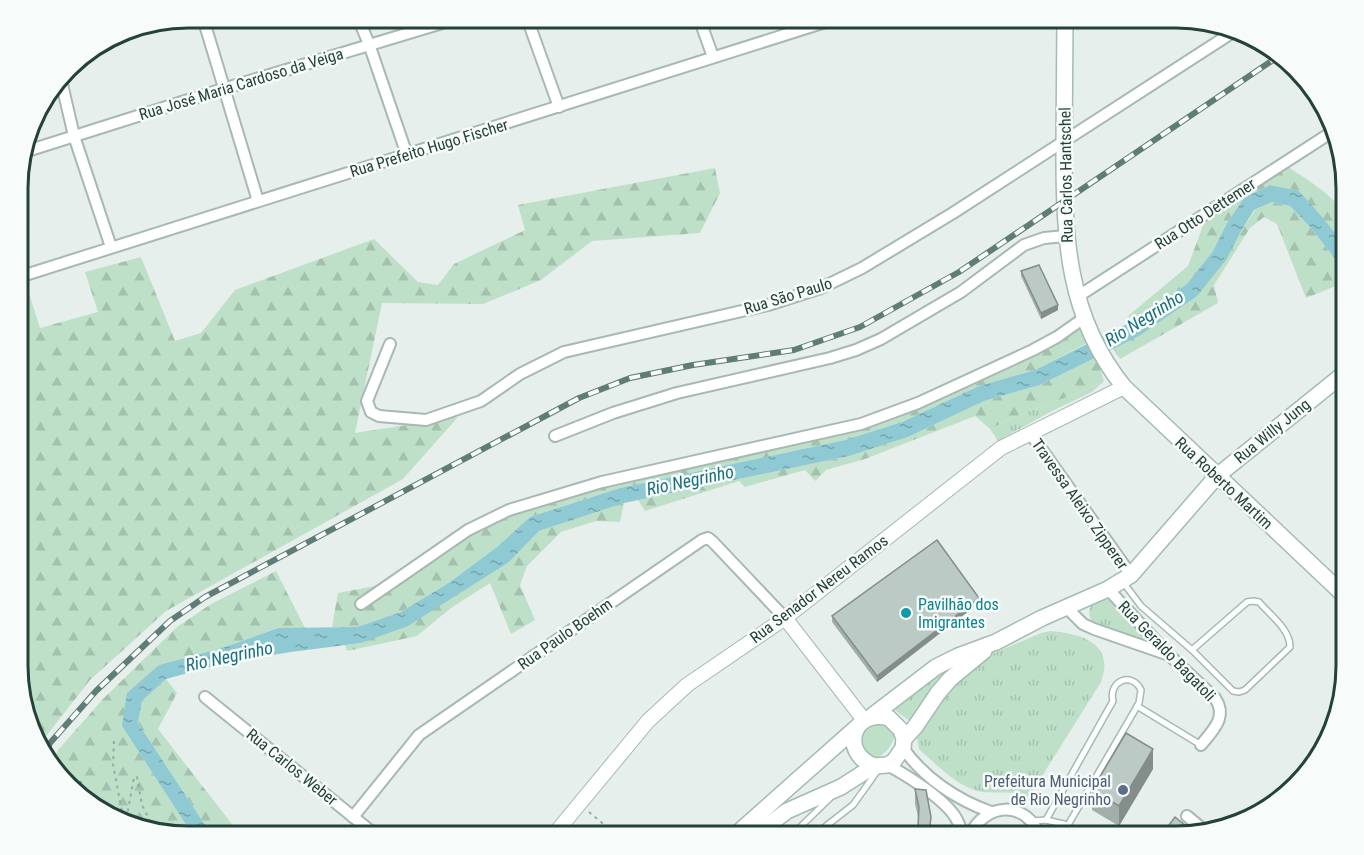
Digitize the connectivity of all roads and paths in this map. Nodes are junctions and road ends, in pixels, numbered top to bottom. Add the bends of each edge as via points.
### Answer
1 (703, 28) edge
2 (805, 28) edge
3 (1065, 28) edge
4 (205, 29) edge
5 (363, 29) edge
6 (422, 29) edge
7 (531, 29) edge
8 (1225, 37) edge
9 (369, 44) junction
10 (713, 57) junction
11 (63, 89) edge
12 (223, 89) junction
13 (559, 107) junction
14 (74, 136) junction
15 (1326, 136) edge
16 (1064, 143) junction
17 (34, 149) edge
18 (407, 155) junction
19 (258, 201) junction
20 (1066, 236) junction
21 (111, 247) junction
22 (28, 274) edge
23 (1077, 297) junction
24 (1086, 324) junction
25 (390, 344) dead end
26 (1107, 364) joint
27 (1335, 384) edge
28 (1124, 387) junction
29 (1030, 433) junction
30 (555, 436) dead end
31 (1217, 476) junction
32 (1126, 578) junction
33 (1335, 582) edge
34 (1108, 588) junction
35 (361, 604) dead end
36 (1066, 607) junction
37 (785, 618) junction
38 (996, 642) junction
39 (1192, 650) junction
40 (1169, 655) junction
41 (206, 697) dead end
42 (1137, 706) junction
43 (864, 721) junction
44 (114, 741) dead end
45 (903, 743) junction
46 (1201, 745) joint
47 (881, 766) junction
48 (841, 787) junction
49 (580, 803) junction
50 (123, 812) edge
51 (991, 812) junction
52 (127, 814) edge
53 (1187, 816) dead end
54 (353, 817) junction
55 (1046, 820) junction
56 (1032, 821) junction
57 (151, 822) edge
58 (1197, 824) edge
59 (1068, 825) joint
60 (364, 826) edge
61 (561, 826) edge
62 (607, 826) edge
63 (745, 826) edge
64 (767, 826) edge
65 (801, 826) edge
66 (827, 826) edge
67 (960, 826) edge
68 (974, 826) edge
69 (1034, 826) edge

1 - 10 street
2 - 10 street, Rua Prefeito Hugo Fischer
3 - 16 main road, Rua Carlos Hantschel
4 - 12 street
5 - 9 street
6 - 9 street, Rua José Maria Cardoso da Veiga
7 - 13 street
8 - 16 street, Rua São Paulo
9 - 12 street, Rua José Maria Cardoso da Veiga
9 - 18 street
10 - 13 street, Rua Prefeito Hugo Fischer
11 - 14 street
12 - 14 street, Rua José Maria Cardoso da Veiga
12 - 19 street
13 - 18 street, Rua Prefeito Hugo Fischer
14 - 17 street, Rua José Maria Cardoso da Veiga
14 - 21 street
15 - 23 street, Rua Otto Dettemer
16 - 20 main road, Rua Carlos Hantschel
16 - 25 street, Rua São Paulo via 844,278 768,304 564,352 481,400 426,420 371,412 367,401
18 - 19 street, Rua Prefeito Hugo Fischer
19 - 21 street, Rua Prefeito Hugo Fischer
20 - 23 main road, Rua Carlos Hantschel
20 - 30 street via 1024,245 962,292 856,350 677,393
21 - 22 street, Rua Prefeito Hugo Fischer
23 - 24 main road, Rua Carlos Hantschel
24 - 26 main road, Rua Carlos Hantschel
24 - 35 street via 918,403 861,424 610,480 509,510 468,530
26 - 28 main road, Rua Roberto Martim
27 - 31 main road, Rua Willy Jung
28 - 29 street, Rua Senador Nereu Ramos
28 - 31 main road, Rua Roberto Martim
29 - 32 street, Travessa Aleixo Zipperer
29 - 37 street, Rua Senador Nereu Ramos via 987,458
31 - 32 main road, Rua Willy Jung
31 - 33 main road, Rua Roberto Martim
32 - 34 main road, Rua Willy Jung
32 - 39 lane via 1141,606
34 - 36 main road, Rua Willy Jung
34 - 40 street, Rua Geraldo Bagatoli
36 - 38 main road, Rua Willy Jung
36 - 40 street via 1083,624
37 - 43 street
37 - 49 street, Rua Senador Nereu Ramos via 672,697
37 - 54 street, Rua Paulo Boehm via 713,542 708,538 702,540 418,735
38 - 43 main road via 936,667
38 - 45 main road via 950,679
39 - 39 lane via 1233,692 1239,692 1290,647 1290,642 1288,634 1253,600
40 - 46 street, Rua Geraldo Bagatoli via 1220,705 1219,722
41 - 54 street, Rua Carlos Weber
42 - 46 lane
42 - 55 lane via 1142,697 1138,685 1127,679 1116,683 1113,701
42 - 59 lane
43 - 45 main road via 889,718 902,730
43 - 47 main road via 854,736 854,746 865,762
43 - 63 main road
44 - 50 path via 113,764
45 - 47 main road via 900,755
45 - 51 street via 922,769 959,799
47 - 48 main road
47 - 66 lane via 853,805
47 - 67 street via 904,774 950,810
48 - 64 main road via 787,811
48 - 65 lane
49 - 61 street, Rua Senador Nereu Ramos
49 - 62 path
51 - 56 street via 1013,810
51 - 68 street
52 - 57 path via 137,777 142,805
53 - 58 street
54 - 60 street, Rua Carlos Weber
55 - 56 lane
55 - 59 lane
56 - 69 street

